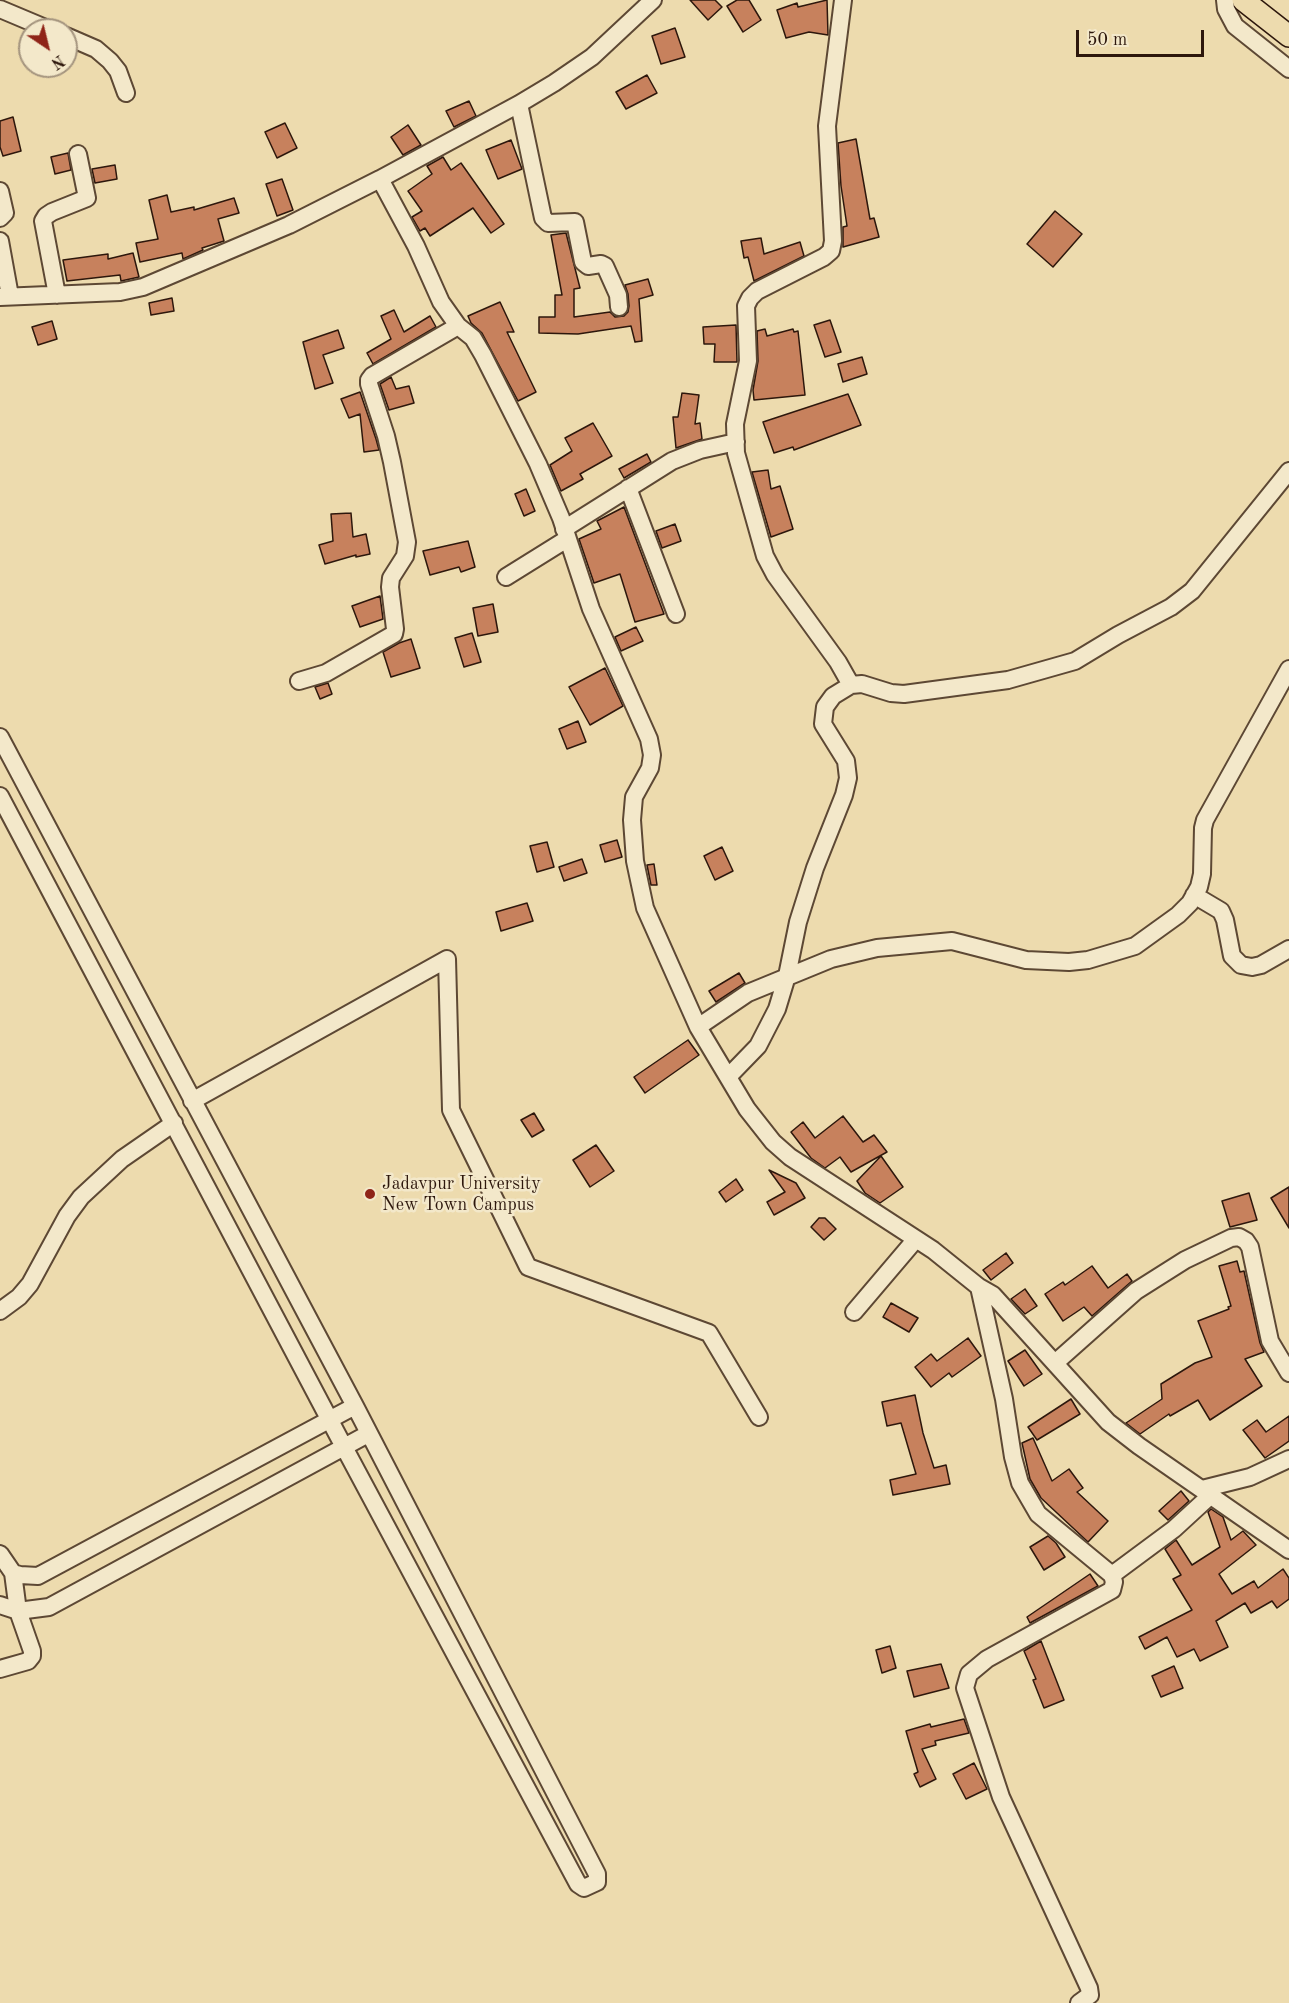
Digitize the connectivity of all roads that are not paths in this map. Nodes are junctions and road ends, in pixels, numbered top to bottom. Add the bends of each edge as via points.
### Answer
1 (653, 0) edge
2 (843, 0) edge
3 (1225, 0) edge
4 (1243, 0) edge
5 (0, 9) edge
6 (21, 18) edge
7 (1289, 36) edge
8 (78, 42) edge
9 (1289, 69) edge
10 (126, 93) dead end
11 (519, 104) junction
12 (78, 154) dead end
13 (380, 179) junction
14 (0, 191) edge
15 (0, 218) edge
16 (0, 241) edge
17 (57, 295) junction
18 (5, 297) edge
19 (619, 307) dead end
20 (458, 326) junction
21 (736, 442) junction
22 (1289, 471) edge
23 (627, 488) junction
24 (566, 534) junction
25 (506, 577) dead end
26 (676, 614) dead end
27 (1289, 669) edge
28 (299, 681) dead end
29 (851, 685) junction
30 (0, 737) edge
31 (0, 796) edge
32 (1194, 895) junction
33 (1289, 949) edge
34 (787, 976) junction
35 (698, 1027) junction
36 (728, 1077) junction
37 (192, 1101) junction
38 (174, 1123) junction
39 (916, 1239) junction
40 (979, 1287) junction
41 (0, 1311) edge
42 (854, 1312) dead end
43 (1055, 1363) junction
44 (1289, 1373) edge
45 (355, 1406) junction
46 (759, 1417) dead end
47 (331, 1419) junction
48 (368, 1434) junction
49 (344, 1447) junction
50 (1289, 1460) edge
51 (1207, 1492) junction
52 (1289, 1550) edge
53 (0, 1554) edge
54 (13, 1573) junction
55 (1112, 1575) junction
56 (0, 1605) edge
57 (18, 1611) junction
58 (0, 1669) edge
59 (1079, 2003) edge

1 - 11 street via 592,57
2 - 21 street via 827,126 831,251 750,298 748,361 735,424
3 - 9 street via 1235,26
4 - 7 main road
5 - 6 street
8 - 10 street via 110,61
11 - 13 street
11 - 19 street via 543,218 551,224 575,222 583,262 604,266 618,295
12 - 17 street via 87,198 52,212 44,221
13 - 17 street via 289,225 143,287
13 - 20 street via 441,302
14 - 15 street via 5,213
16 - 18 street
17 - 18 street
20 - 24 street via 473,338 483,355 538,464
20 - 28 street via 369,380 386,436 407,542 405,556 391,578 394,634 326,673
21 - 23 street via 672,461
21 - 29 street via 765,556
22 - 29 street via 1192,591 1075,661 1008,680 904,694
23 - 24 street
23 - 26 street
24 - 25 street
24 - 35 street via 591,609 649,739 651,768 634,797 636,861 645,908
27 - 32 street via 1205,820 1202,874
29 - 34 street via 833,696 822,716 846,760 848,777 798,922
30 - 37 street
31 - 38 street
32 - 33 street via 1221,911 1232,956 1241,965 1261,965
32 - 34 street via 1178,915 1135,946 1088,960 1026,960 965,943 940,941 877,948 831,959
34 - 35 street via 748,993
34 - 36 street via 777,1009 758,1046
35 - 36 street
36 - 39 street via 747,1109 790,1157
37 - 45 street
37 - 46 street via 447,959 451,1110 528,1267 709,1333
38 - 41 street via 122,1159 81,1197 30,1284 19,1298
38 - 47 street
39 - 40 street
39 - 42 street
40 - 43 street via 993,1295
40 - 55 street via 1020,1482 1038,1514
43 - 44 street via 1136,1291 1185,1260 1239,1237 1250,1247 1270,1341
43 - 51 street via 1108,1422
45 - 47 street
45 - 48 street
47 - 49 street
47 - 54 street via 38,1576
48 - 49 street
48 - 49 street via 597,1874 597,1882 584,1888 578,1884
49 - 57 street via 49,1607
50 - 51 street
51 - 52 street
51 - 55 street via 1174,1529
53 - 54 street
54 - 57 street
55 - 59 street via 1112,1590 987,1659 969,1674 965,1688 1001,1797 1089,1988 1090,1995
56 - 57 street
57 - 58 street via 32,1656 28,1661

